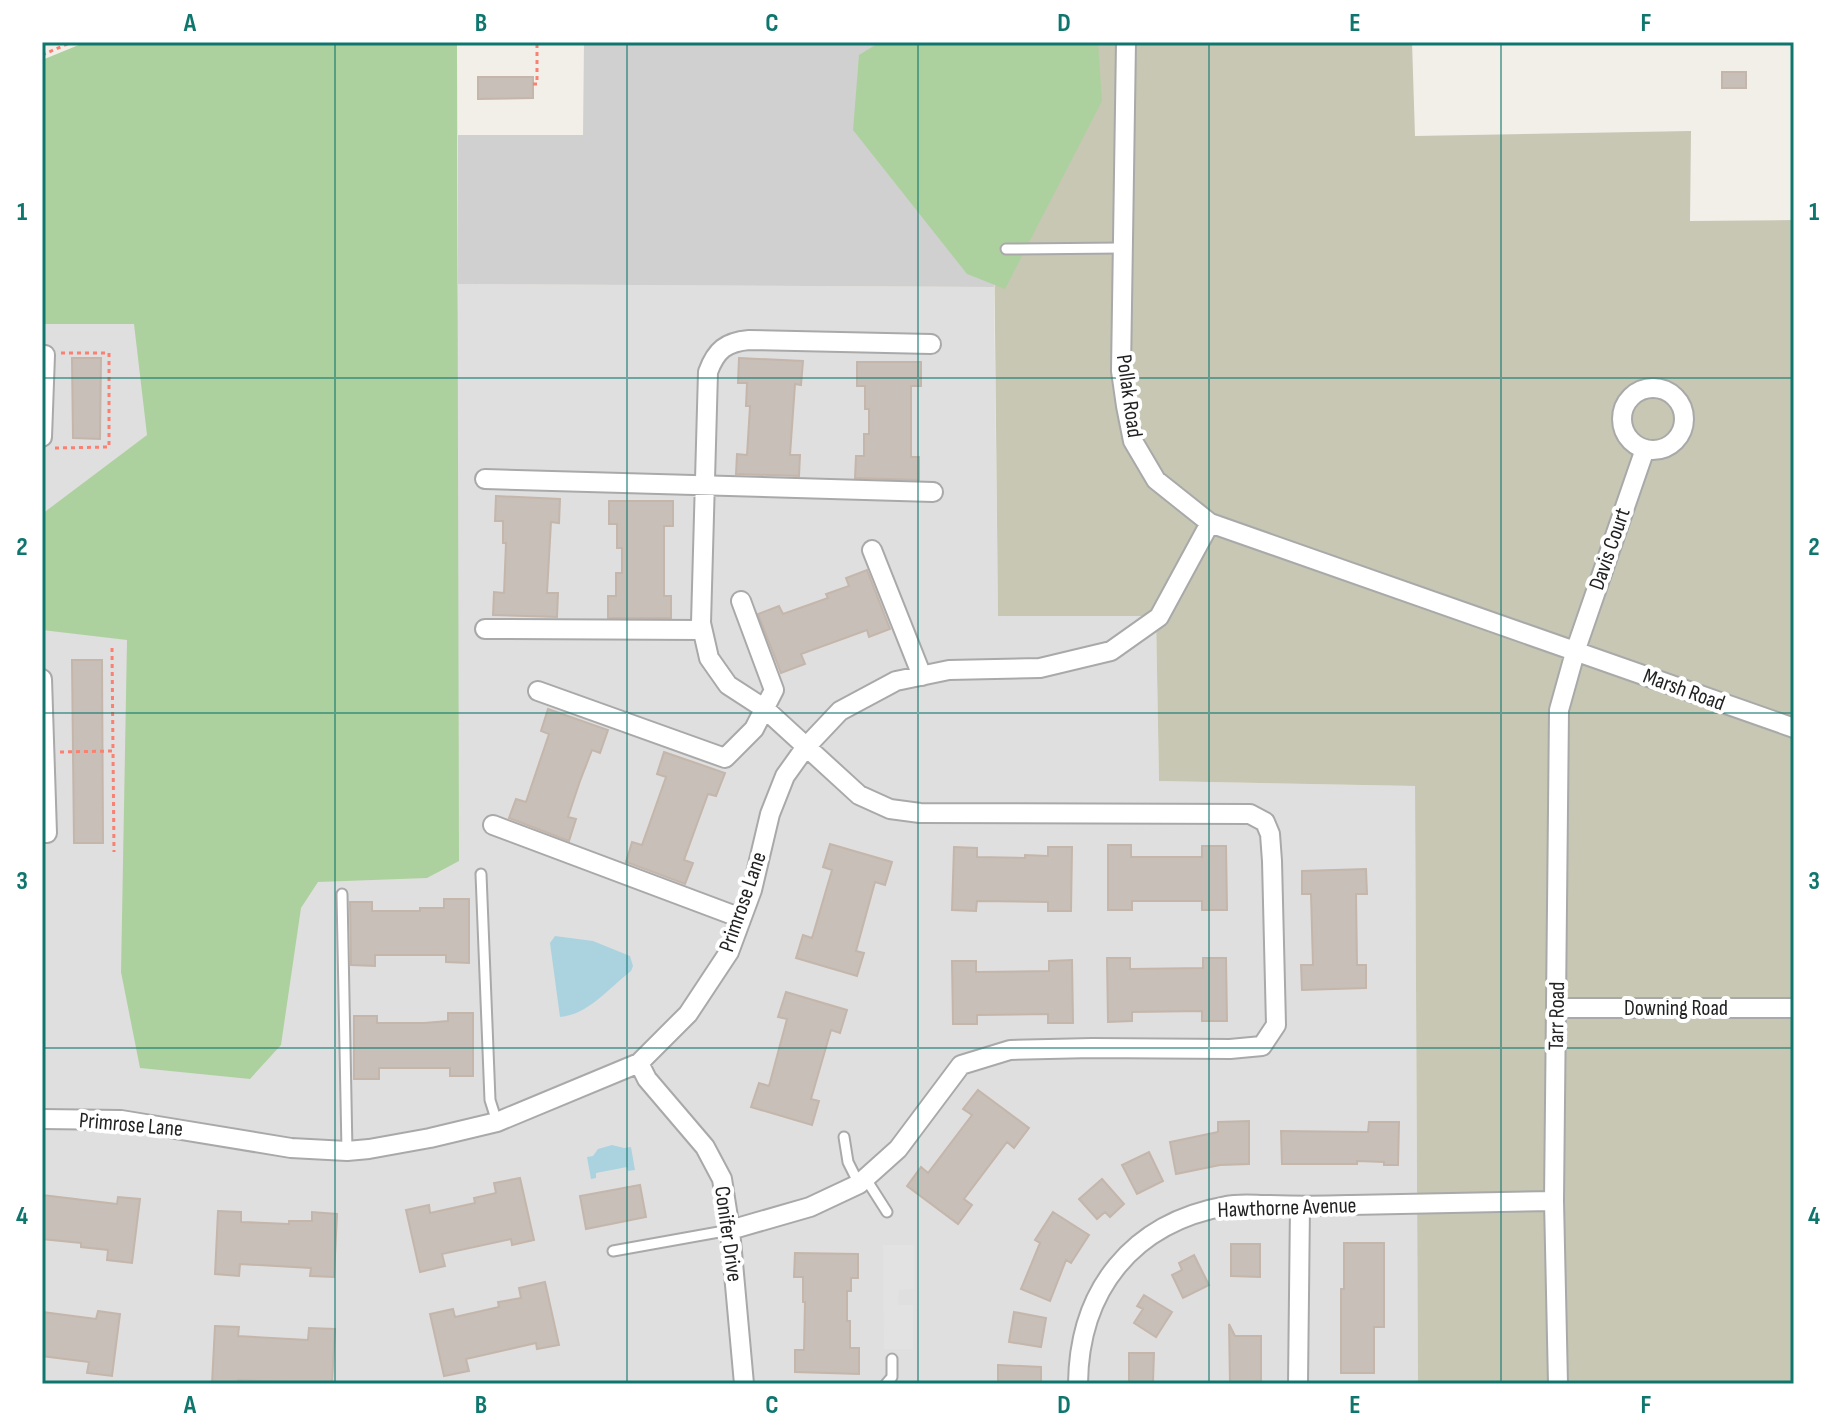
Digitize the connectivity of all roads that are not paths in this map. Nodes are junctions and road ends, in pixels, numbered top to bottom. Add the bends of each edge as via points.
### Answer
1 (1126, 42) edge
2 (1121, 248) junction
3 (1006, 249) dead end
4 (931, 344) dead end
5 (49, 354) road end
6 (46, 441) edge
7 (1645, 449) dead end
8 (485, 479) dead end
9 (704, 485) junction
10 (933, 492) dead end
11 (1210, 523) junction
12 (872, 550) dead end
13 (741, 601) dead end
14 (485, 629) dead end
15 (702, 630) junction
16 (1576, 649) junction
17 (922, 676) junction
18 (42, 679) edge
19 (538, 691) dead end
20 (765, 709) junction
21 (1794, 728) edge
22 (805, 748) junction
23 (493, 825) dead end
24 (45, 833) edge
25 (481, 874) dead end
26 (342, 894) dead end
27 (741, 918) junction
28 (1558, 1008) junction
29 (1794, 1008) edge
30 (639, 1063) junction
31 (42, 1119) edge
32 (497, 1122) junction
33 (844, 1137) dead end
34 (347, 1151) junction
35 (862, 1181) junction
36 (1554, 1201) junction
37 (1300, 1206) junction
38 (887, 1212) dead end
39 (730, 1230) junction
40 (613, 1251) dead end
41 (892, 1359) dead end
42 (744, 1384) edge
43 (886, 1384) edge
44 (1078, 1384) edge
45 (1298, 1384) edge
46 (1558, 1384) edge

1 - 2 street, Pollak Road
2 - 3 lane
2 - 11 street, Pollak Road via 1121,371 1133,441 1156,480
4 - 9 street via 731,341 714,355 708,372
5 - 6 street
7 - 16 street, Davis Court
8 - 9 street
9 - 10 street
9 - 15 street
11 - 16 street, Pollak Road
11 - 17 street, Primrose Lane via 1159,617 1111,651 1040,668 949,670
12 - 17 street
13 - 20 street via 774,690
14 - 15 street
15 - 20 street via 709,658 728,685
16 - 21 street, Marsh Road
16 - 28 street, Tarr Road via 1559,710
17 - 22 street, Primrose Lane via 896,681 840,711
18 - 24 street
19 - 20 street via 725,758 754,729
20 - 22 street
22 - 27 street, Primrose Lane via 785,776 770,814
22 - 35 street via 859,795 890,809 1250,814 1265,822 1270,834 1276,1025 1262,1046 1010,1050 961,1065 898,1149
23 - 27 street
25 - 32 lane via 490,1100
26 - 34 lane
27 - 30 street, Primrose Lane via 729,952 688,1014
28 - 29 street, Downing Road
28 - 36 street, Tarr Road
30 - 32 street, Primrose Lane
30 - 39 street, Conifer Drive via 705,1147 722,1179
31 - 34 street, Primrose Lane via 121,1120 291,1148
32 - 34 street, Primrose Lane
33 - 35 lane via 848,1162
35 - 38 lane
35 - 39 street via 810,1207
36 - 37 street, Hawthorne Avenue
36 - 46 street, Tarr Road
37 - 44 street, Hawthorne Avenue via 1214,1208 1167,1225 1135,1246 1099,1290 1079,1345
37 - 45 street
39 - 40 lane
39 - 42 street, Conifer Drive
41 - 43 lane via 892,1377

